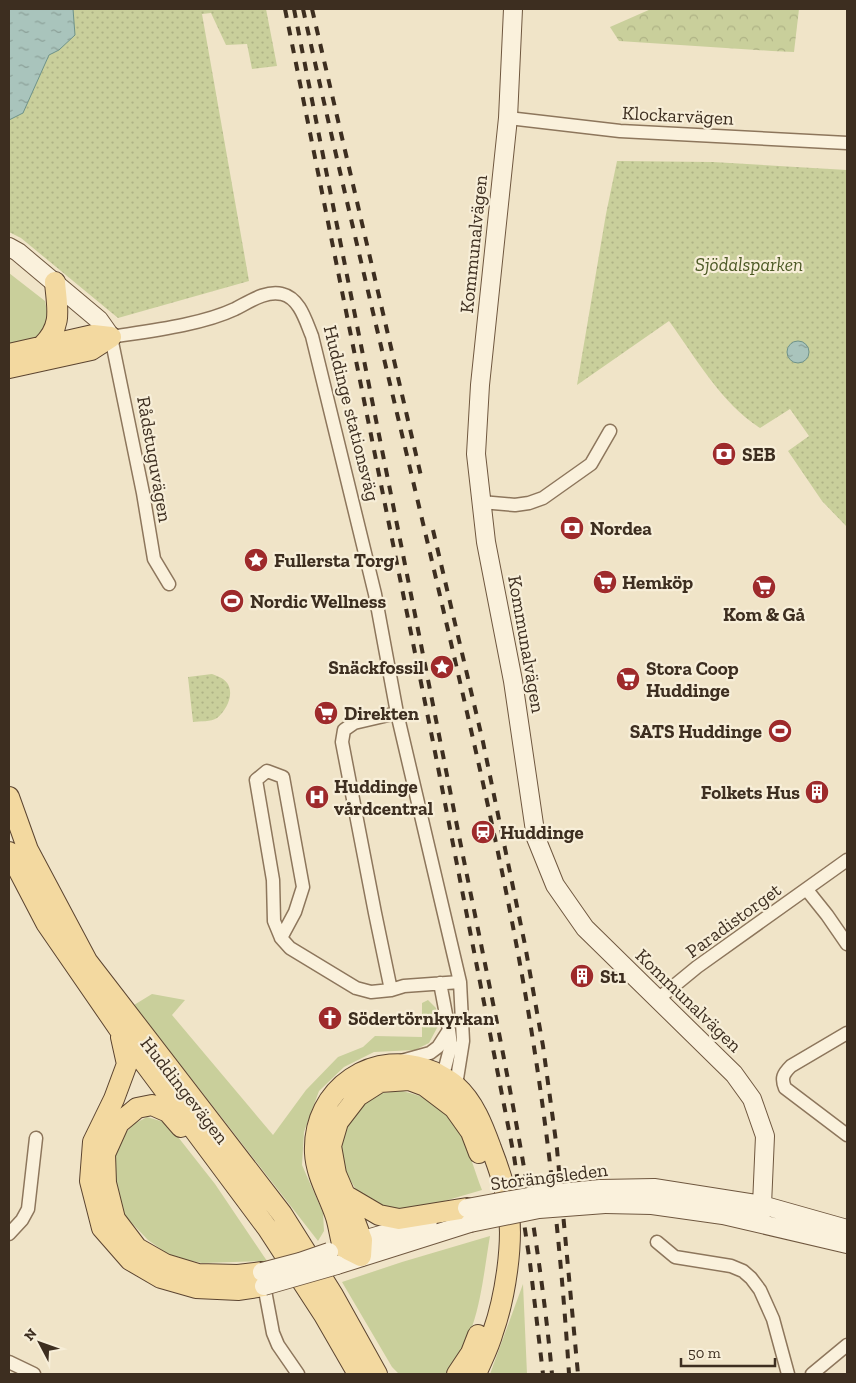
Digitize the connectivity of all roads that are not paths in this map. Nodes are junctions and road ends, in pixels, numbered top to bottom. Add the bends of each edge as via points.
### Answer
1 (512, 9) edge
2 (508, 118) junction
3 (847, 143) edge
4 (9, 247) edge
5 (55, 282) junction
6 (112, 337) junction
7 (43, 345) junction
8 (9, 354) edge
9 (9, 368) edge
10 (610, 431) dead end
11 (481, 502) junction
12 (170, 584) dead end
13 (398, 713) junction
14 (9, 798) edge
15 (9, 852) edge
16 (847, 860) edge
17 (807, 890) junction
18 (281, 938) junction
19 (847, 944) edge
20 (460, 982) junction
21 (440, 983) junction
22 (391, 990) junction
23 (658, 999) junction
24 (119, 1029) junction
25 (448, 1030) junction
26 (847, 1033) edge
27 (390, 1063) junction
28 (446, 1085) junction
29 (847, 1135) edge
30 (36, 1138) dead end
31 (223, 1168) junction
32 (345, 1195) junction
33 (603, 1196) junction
34 (762, 1205) junction
35 (468, 1216) junction
36 (760, 1223) junction
37 (847, 1229) edge
38 (9, 1234) edge
39 (657, 1242) dead end
40 (847, 1244) edge
41 (361, 1248) junction
42 (336, 1254) junction
43 (263, 1279) junction
44 (332, 1295) junction
45 (847, 1345) edge
46 (9, 1362) edge
47 (34, 1374) edge
48 (298, 1374) edge
49 (358, 1374) edge
50 (377, 1374) edge
51 (389, 1374) edge
52 (457, 1374) edge
53 (476, 1374) edge
54 (788, 1374) edge
55 (812, 1374) edge

1 - 2 street, Kommunalvägen
2 - 3 street, Klockarvägen via 620,131
2 - 11 street, Kommunalvägen via 480,385 476,454
4 - 5 street
5 - 6 street via 99,320
5 - 7 main road via 58,320 52,336
6 - 7 main road via 93,335
6 - 9 main road via 91,350
6 - 12 street, Rådstuguvägen via 154,559
6 - 13 street, Huddinge stationsväg via 219,315 273,294 284,294 302,311 312,336 375,594
7 - 8 main road
10 - 11 street via 591,464 543,498 515,505
11 - 23 street, Kommunalvägen via 514,681 536,838 555,885 585,928
13 - 20 street, Huddinge stationsväg
13 - 22 street via 354,723 344,730 342,742
14 - 44 main road, Huddingevägen via 28,850 87,961 282,1214
15 - 24 main road, Huddingevägen via 46,923
16 - 17 street, Paradistorget
17 - 19 street, Paradistorget
17 - 23 street, Paradistorget via 697,967
18 - 18 street via 303,888 283,776 267,771 256,780 274,880 274,921
18 - 22 street via 290,948 356,988 371,992
20 - 21 street
20 - 28 street, Huddinge stationsväg via 464,1042
21 - 22 street
21 - 25 street
23 - 34 street, Kommunalvägen via 734,1074 752,1099 765,1136
24 - 31 main road, Huddingevägen
24 - 43 main road via 127,1064 94,1142 90,1181 102,1228 130,1260 160,1278 196,1288 239,1290
25 - 27 street via 438,1047 430,1053
25 - 28 street via 451,1045
26 - 29 street via 791,1066 783,1074 782,1081 785,1088
27 - 28 main road via 419,1066
27 - 42 main road via 367,1069 342,1085 327,1103 318,1124 315,1153 336,1217
28 - 32 main road via 425,1086 409,1080 380,1082 358,1096 338,1122 331,1146 336,1174
28 - 52 main road via 454,1108 471,1132 485,1167 496,1210 493,1278 481,1328 471,1353
28 - 53 main road via 470,1102 483,1126 508,1206 510,1237 505,1280 493,1332
30 - 38 street via 28,1209
31 - 43 main road via 199,1148 168,1112 152,1105 137,1108 119,1124 105,1154 106,1184 116,1219 137,1248 165,1264 198,1274
31 - 49 main road, Huddingevägen via 268,1229
32 - 35 main road via 379,1215 399,1219
32 - 41 main road
33 - 34 street, Storängsleden via 654,1188
33 - 35 street, Storängsleden, bridge via 538,1195
33 - 36 street, Storängsleden
34 - 36 street, Kommunalvägen
34 - 37 street, Storängsleden
35 - 41 street, Storängsleden via 395,1232
36 - 40 street, Storängsleden
39 - 54 street via 676,1257 731,1266 751,1278 773,1319
41 - 42 main road
42 - 43 street, bridge
43 - 48 street via 273,1333
44 - 50 main road, Huddingevägen
44 - 51 main road via 360,1325
45 - 55 street
46 - 47 street

